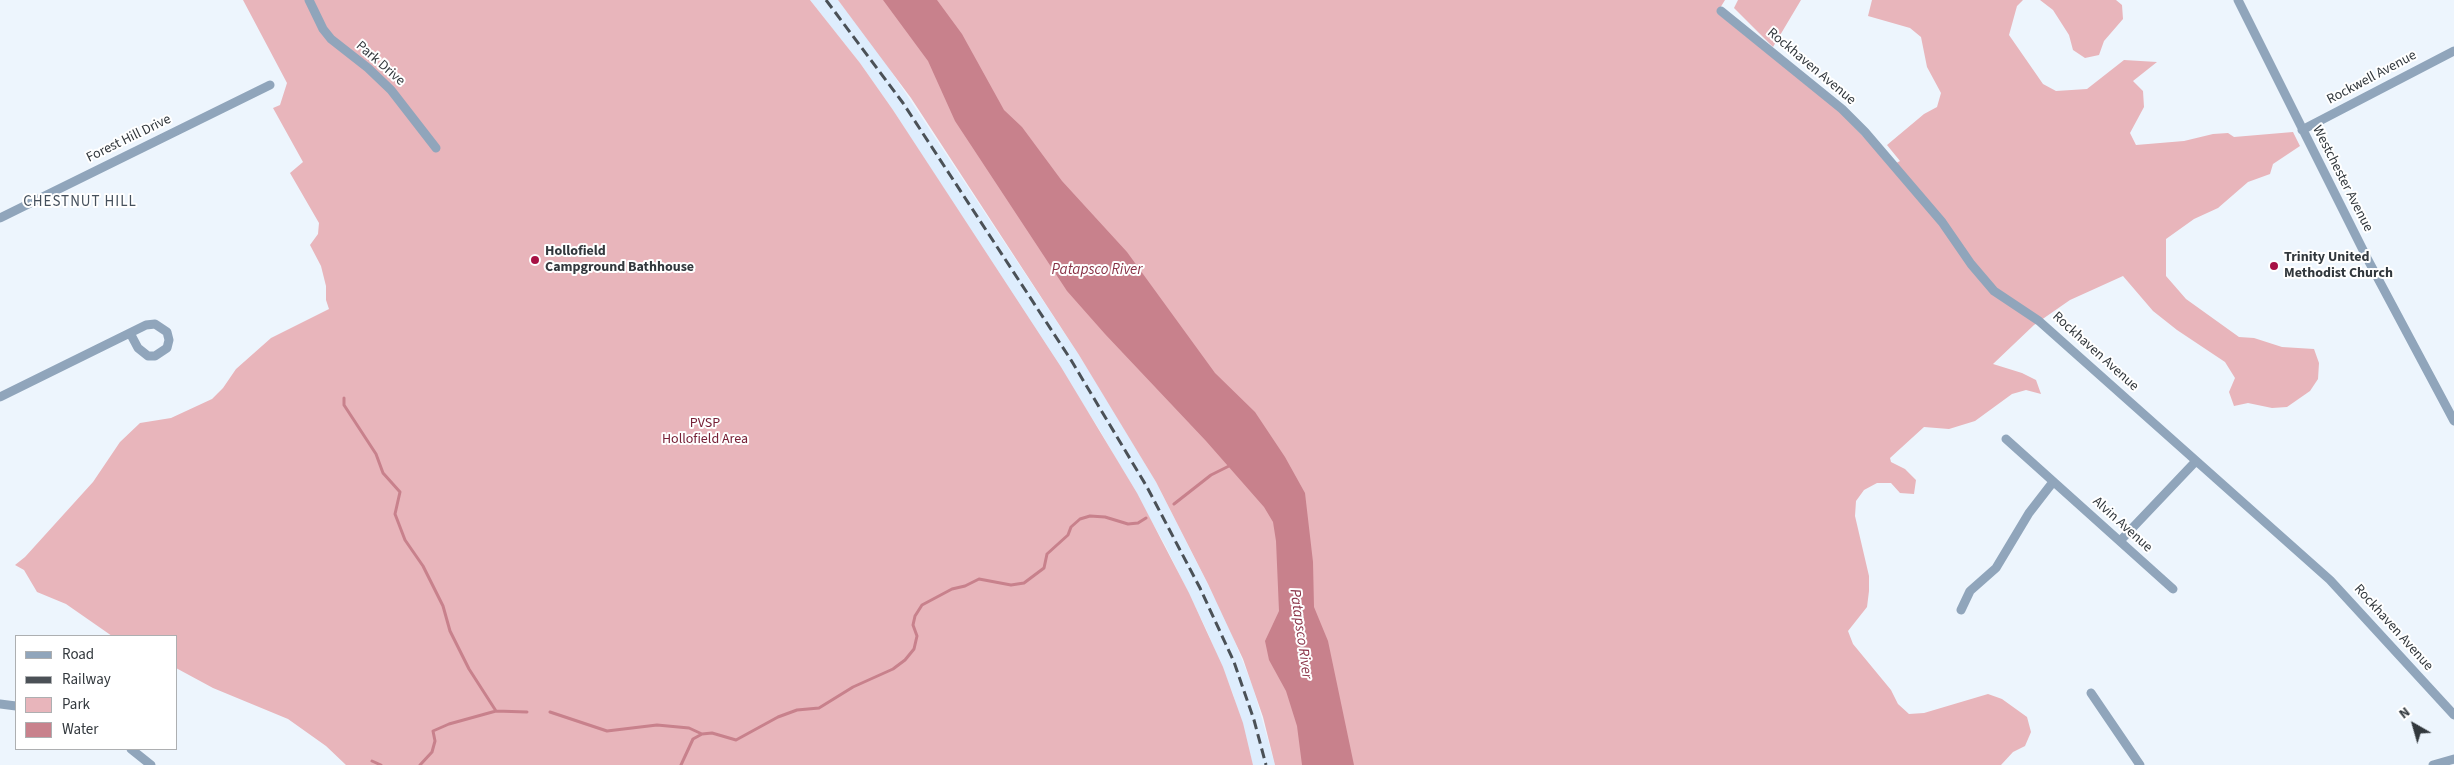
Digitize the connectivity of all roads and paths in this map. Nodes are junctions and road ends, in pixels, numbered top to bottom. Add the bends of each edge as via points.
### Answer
1 (309, 0) edge
2 (2238, 0) edge
3 (1721, 10) dead end
4 (2454, 51) edge
5 (270, 85) dead end
6 (2302, 130) junction
7 (436, 148) dead end
8 (0, 218) edge
9 (130, 334) junction
10 (0, 397) edge
11 (2454, 421) edge
12 (2006, 439) dead end
13 (2196, 461) junction
14 (2053, 482) junction
15 (2120, 541) junction
16 (2173, 589) dead end
17 (1961, 610) dead end
18 (2091, 693) dead end
19 (0, 704) edge
20 (15, 706) edge
21 (2454, 715) edge
22 (131, 750) edge
23 (2454, 760) edge
24 (151, 765) edge
25 (2140, 765) edge
26 (2432, 765) edge

1 - 7 street, Park Drive via 331,39 391,90
2 - 6 street, Westchester Avenue
3 - 13 street, Rockhaven Avenue via 1842,109 1865,132 1942,222 1994,291 2039,321
4 - 6 street, Rockwell Avenue
5 - 8 street, Forest Hill Drive
6 - 11 street, Westchester Avenue
9 - 9 street via 155,324 167,332 169,340 166,348 155,356 143,354
9 - 10 street
12 - 14 street, Alvin Avenue
13 - 15 street
13 - 21 street, Rockhaven Avenue via 2330,580
14 - 15 street, Alvin Avenue
14 - 17 street via 2028,513 1996,568 1970,591
15 - 16 street, Alvin Avenue
18 - 25 street
19 - 20 street
22 - 24 street
23 - 26 street

